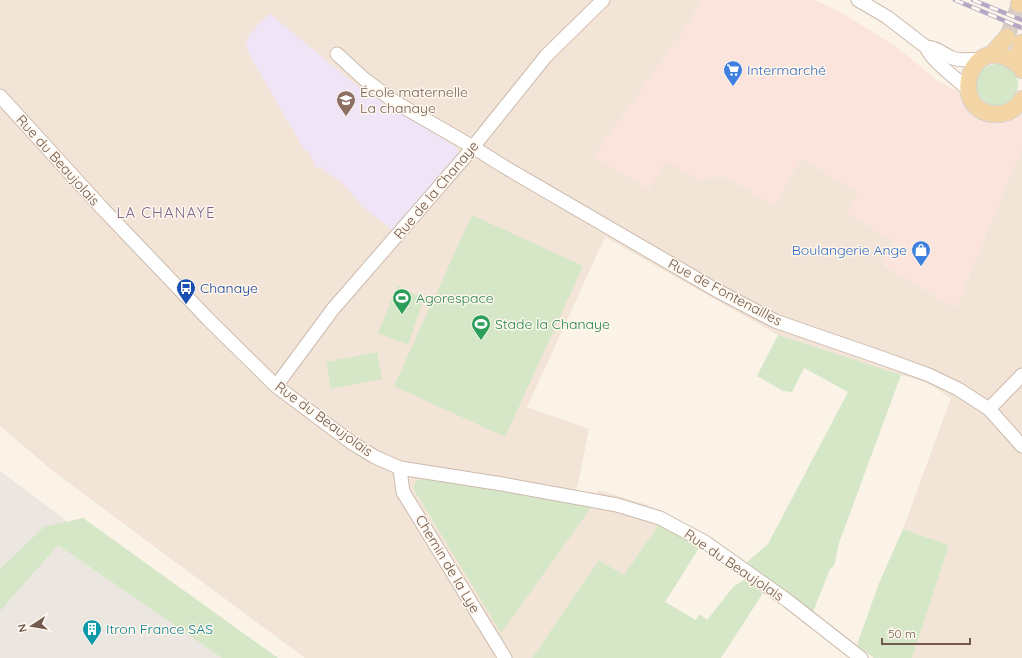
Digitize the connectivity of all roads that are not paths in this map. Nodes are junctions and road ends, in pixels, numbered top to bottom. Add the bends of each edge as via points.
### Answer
1 (603, 0) edge
2 (858, 0) edge
3 (1007, 37) tunnel mouth
4 (1021, 43) tunnel mouth
5 (926, 47) junction
6 (337, 54) dead end
7 (986, 57) junction
8 (1019, 66) edge
9 (968, 90) junction
10 (0, 96) edge
11 (1020, 104) edge
12 (473, 147) junction
13 (1022, 375) edge
14 (276, 386) junction
15 (989, 409) junction
16 (1022, 446) edge
17 (400, 468) junction
18 (505, 658) edge
19 (861, 658) edge

1 - 12 street, Rue de la Chanaye via 546,56
2 - 5 street via 887,17
3 - 7 main road
4 - 8 main road
5 - 7 street via 932,47 958,59
5 - 9 street via 935,61
6 - 12 street, Rue de Fontenailles via 395,102
7 - 8 main road via 1000,55
7 - 9 main road via 976,64 971,72
9 - 11 main road via 977,107 986,112 1002,113
10 - 14 street, Rue du Beaujolais via 97,203
12 - 14 street, Rue de la Chanaye via 333,309
12 - 15 street, Rue de Fontenailles via 710,287 775,321 929,375 958,389
13 - 15 street
14 - 17 street, Rue du Beaujolais via 352,443
15 - 16 street, Rue de Fontenailles
17 - 18 street, Chemin de la Lye via 403,492
17 - 19 street, Rue du Beaujolais via 617,505 660,518 705,542 788,601

